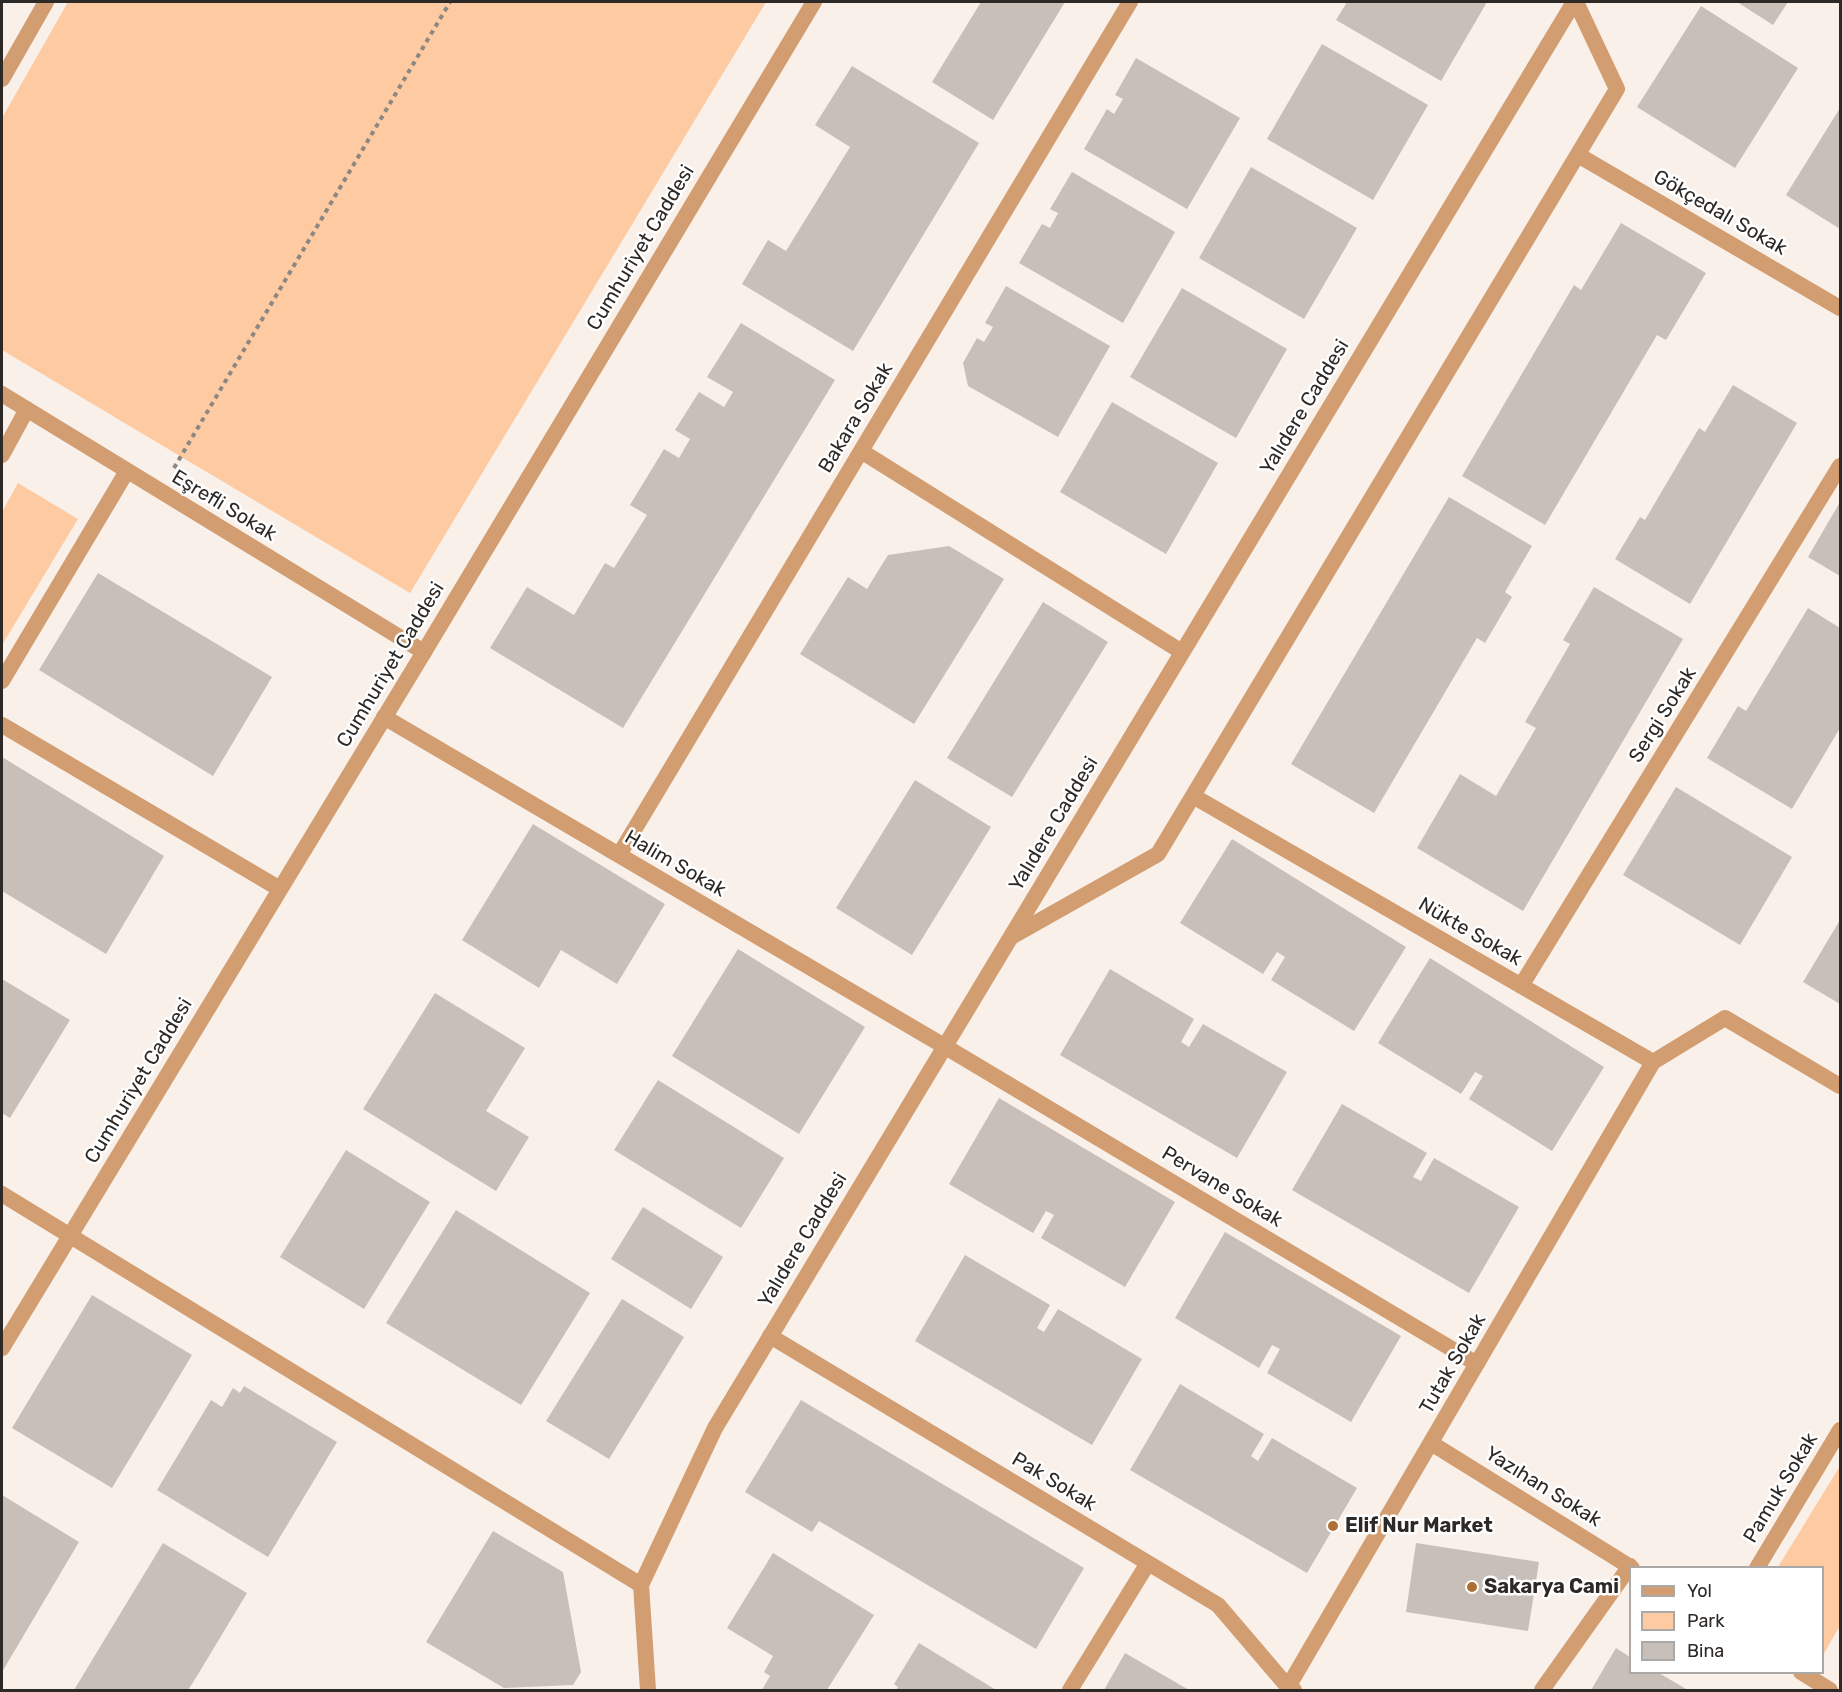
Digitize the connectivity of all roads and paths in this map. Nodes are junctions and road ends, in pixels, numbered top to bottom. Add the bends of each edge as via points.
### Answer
1 (46, 2) edge
2 (450, 2) edge
3 (814, 2) edge
4 (1130, 2) edge
5 (1575, 2) edge
6 (2, 79) edge
7 (1578, 155) junction
8 (1840, 308) edge
9 (2, 394) edge
10 (27, 409) junction
11 (861, 451) junction
12 (2, 455) edge
13 (1840, 466) edge
14 (128, 471) junction
15 (160, 492) junction
16 (424, 652) junction
17 (1182, 652) junction
18 (2, 681) edge
19 (384, 717) junction
20 (2, 725) edge
21 (1193, 795) junction
22 (619, 855) junction
23 (280, 889) junction
24 (1011, 937) junction
25 (1521, 986) junction
26 (945, 1046) junction
27 (1653, 1062) junction
28 (1840, 1086) edge
29 (2, 1194) edge
30 (69, 1237) junction
31 (770, 1336) junction
32 (2, 1348) edge
33 (1477, 1364) junction
34 (1840, 1430) edge
35 (1431, 1443) junction
36 (1148, 1563) junction
37 (1629, 1566) edge
38 (1758, 1566) edge
39 (1629, 1570) edge
40 (640, 1585) junction
41 (1804, 1674) edge
42 (1840, 1682) edge
43 (1291, 1689) edge
44 (648, 1690) edge
45 (1070, 1690) edge
46 (1542, 1690) edge
47 (1830, 1690) edge
48 (1835, 1690) edge

1 - 6 street
2 - 15 path
3 - 16 street, Cumhuriyet Caddesi
4 - 11 street, Bakara Sokak
5 - 7 street via 1617,89
5 - 17 street, Yalıdere Caddesi
7 - 8 street, Gökçedalı Sokak
7 - 21 street
9 - 10 street, Eşrefli Sokak
10 - 12 street
10 - 14 street, Eşrefli Sokak
11 - 17 street
11 - 22 street, Bakara Sokak
13 - 25 street, Sergi Sokak
14 - 15 street, Eşrefli Sokak
14 - 18 street
15 - 16 street, Eşrefli Sokak
16 - 19 street, Cumhuriyet Caddesi
17 - 24 street, Yalıdere Caddesi
19 - 22 street, Halim Sokak
19 - 23 street, Cumhuriyet Caddesi
20 - 23 street
21 - 24 street via 1158,854
21 - 25 street, Nükte Sokak
22 - 26 street, Halim Sokak
23 - 30 street, Cumhuriyet Caddesi
24 - 26 street, Yalıdere Caddesi
25 - 27 street, Nükte Sokak
26 - 31 street, Yalıdere Caddesi
26 - 33 street, Pervane Sokak
27 - 28 street via 1725,1018
27 - 33 street, Tutak Sokak
29 - 30 street
30 - 32 street, Cumhuriyet Caddesi
30 - 40 street
31 - 36 street, Pak Sokak
31 - 40 street, Yalıdere Caddesi via 715,1428
33 - 35 street, Tutak Sokak
34 - 38 street, Pamuk Sokak
35 - 37 street, Yazıhan Sokak
35 - 43 street, Tutak Sokak
36 - 43 street, Pak Sokak via 1218,1605
36 - 45 street
39 - 46 street
40 - 44 street, Yalıdere Caddesi
41 - 47 street
42 - 48 street

